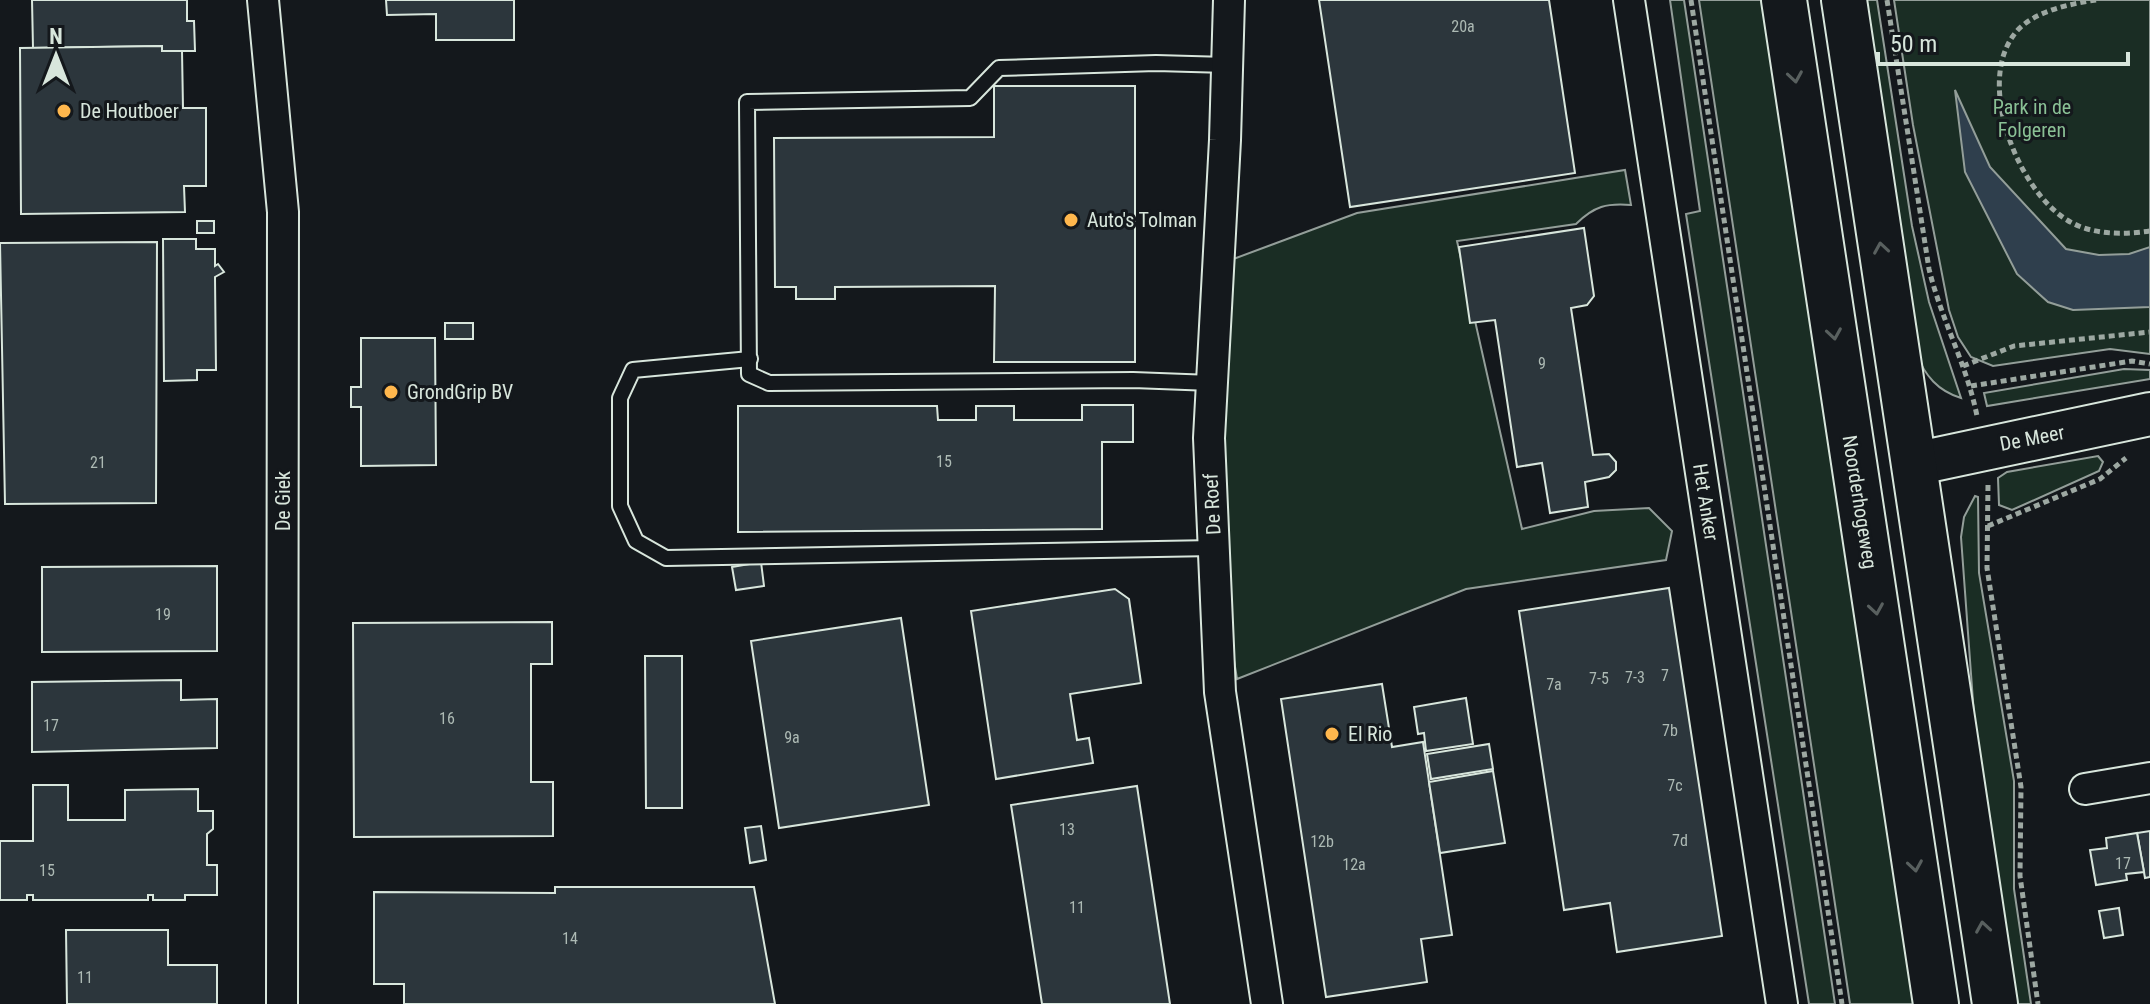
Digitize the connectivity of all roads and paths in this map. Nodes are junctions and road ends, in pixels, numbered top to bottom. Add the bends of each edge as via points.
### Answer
1 (263, 0) edge
2 (1229, 0) edge
3 (1629, 0) edge
4 (1691, 0) edge
5 (1784, 0) edge
6 (1844, 0) edge
7 (1887, 0) edge
8 (2096, 0) edge
9 (1227, 65) junction
10 (2150, 231) edge
11 (2150, 332) edge
12 (750, 359) junction
13 (2150, 364) edge
14 (1963, 366) junction
15 (1212, 383) junction
16 (1971, 386) junction
17 (2150, 414) edge
18 (1983, 447) junction
19 (2133, 453) dead end
20 (1914, 464) junction
21 (1856, 476) junction
22 (1988, 526) junction
23 (1214, 548) junction
24 (2150, 778) edge
25 (2085, 789) dead end
26 (282, 1004) edge
27 (1267, 1004) edge
28 (1782, 1004) edge
29 (1842, 1004) edge
30 (1936, 1004) edge
31 (1995, 1004) edge
32 (2038, 1004) edge

1 - 26 street, De Giek via 283,212
2 - 9 street, De Roef
3 - 28 street, Het Anker
4 - 29 path
5 -> 21 main road, Noorderhogeweg
20 -> 6 main road
7 - 14 path via 1929,269
8 - 10 path via 2061,7 2014,33 2000,66 2008,132 2035,191 2067,220 2099,232
9 - 12 lane via 999,68 970,98 747,102
9 - 15 street, De Roef
11 - 14 path via 2014,346
12 - 15 lane via 749,374 769,383
12 - 23 lane via 633,370 620,398 620,506 636,541 666,558
13 - 16 path via 2132,361
14 - 16 path
15 - 23 street, De Roef
16 - 18 path
17 - 18 street, De Meer
18 - 20 street, De Meer
18 - 22 path
19 - 22 path via 2100,479
20 - 21 main road
31 -> 20 main road
21 -> 30 main road, Noorderhogeweg
22 - 32 path via 1987,568 2021,787 2020,876
23 - 27 street, De Roef via 1220,692
24 - 25 street

